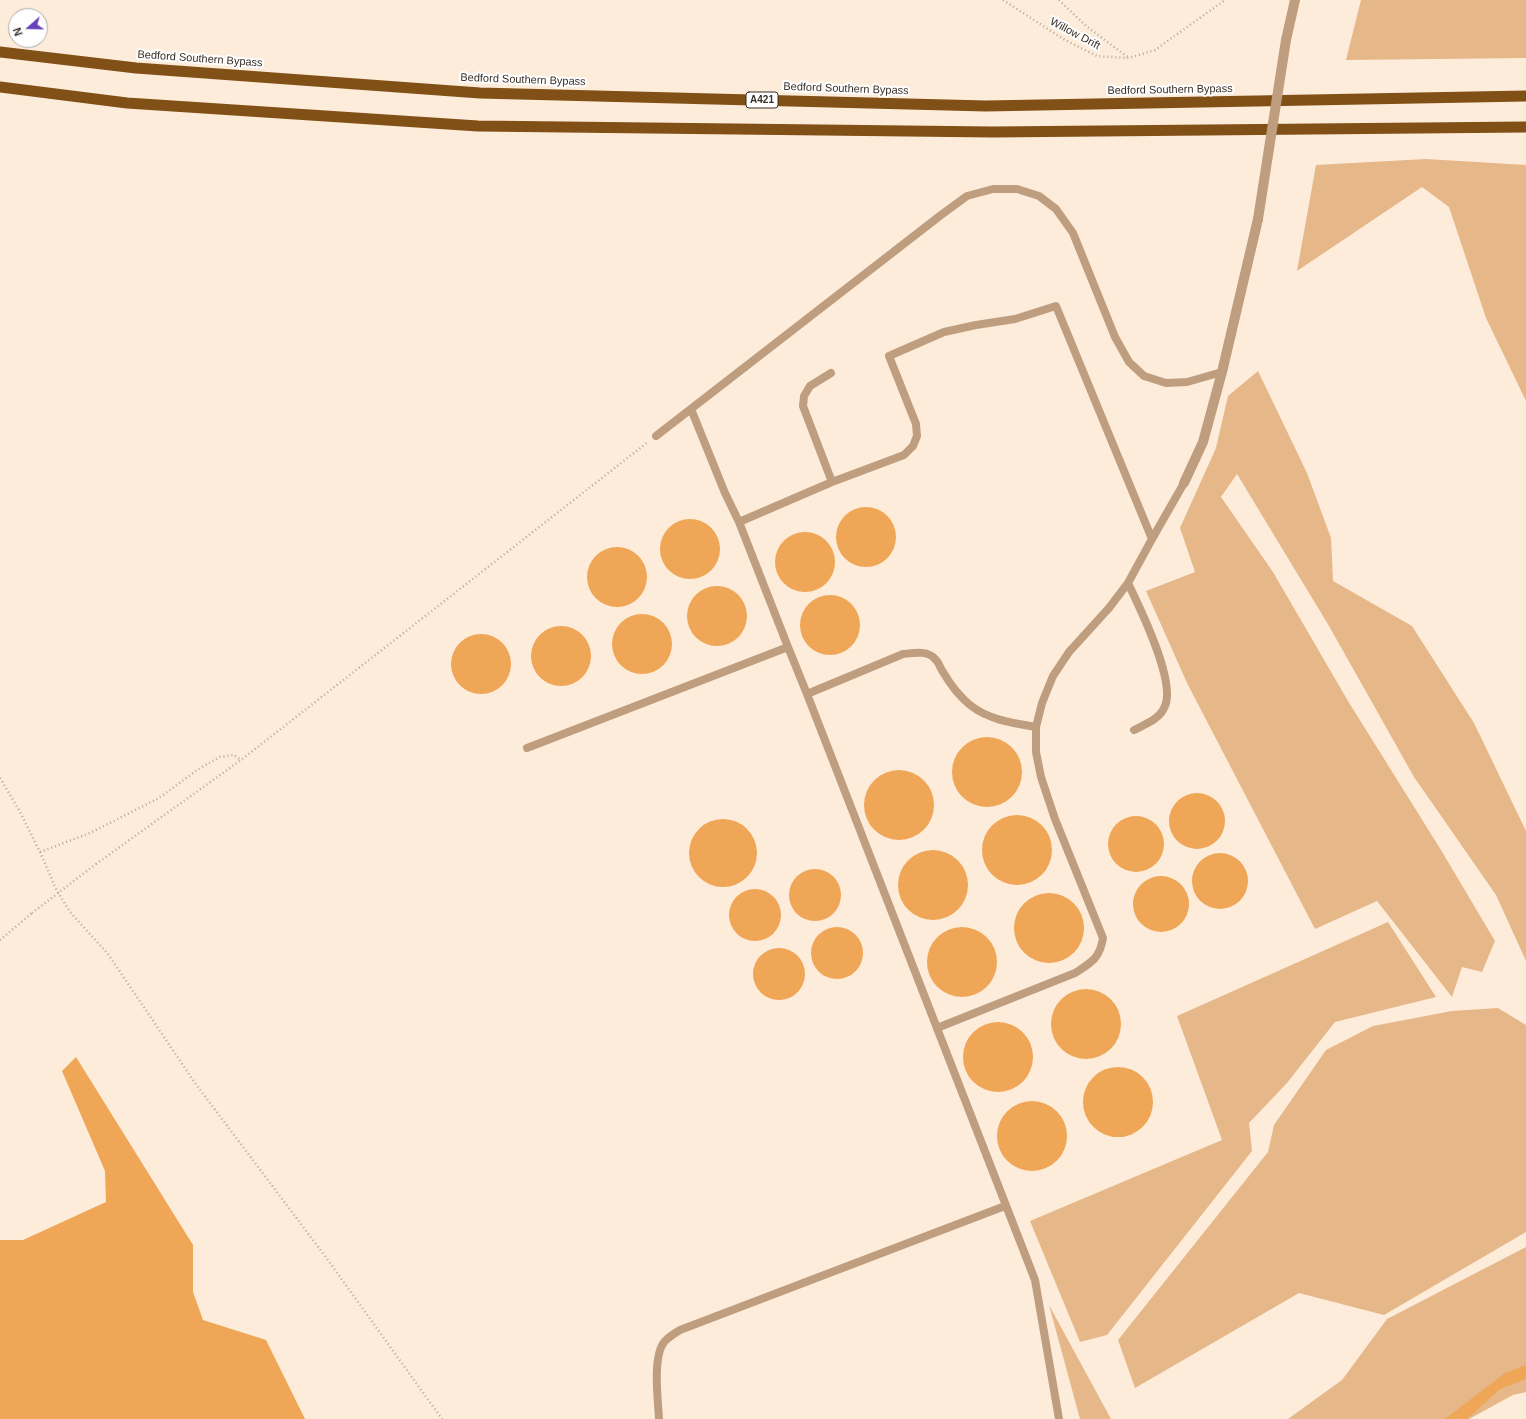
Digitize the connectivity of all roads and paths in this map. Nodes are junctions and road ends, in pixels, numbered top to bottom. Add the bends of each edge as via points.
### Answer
1 (1003, 0) edge
2 (1059, 0) edge
3 (1225, 0) edge
4 (1295, 0) edge
5 (0, 52) edge
6 (1129, 58) junction
7 (0, 87) edge
8 (1526, 96) edge
9 (1526, 127) edge
10 (1222, 372) junction
11 (831, 373) dead end
12 (691, 409) junction
13 (656, 436) joint
14 (832, 482) junction
15 (1184, 483) joint
16 (739, 522) junction
17 (1152, 539) junction
18 (1128, 583) junction
19 (788, 647) junction
20 (807, 694) junction
21 (1036, 727) junction
22 (1134, 730) dead end
23 (527, 748) dead end
24 (241, 760) junction
25 (0, 778) edge
26 (40, 852) junction
27 (0, 940) edge
28 (936, 1028) junction
29 (1005, 1206) junction
30 (442, 1419) edge
31 (659, 1419) edge
32 (1059, 1419) edge

1 - 6 path, Willow Drift via 1065,40 1098,56
2 - 6 path via 1086,26
3 - 6 path, Willow Drift via 1155,50
4 - 10 street, bridge via 1286,40 1258,219
5 - 8 highway, Bedford Southern Bypass / A421 via 136,68 480,93 986,106
7 - 9 highway via 127,103 478,126 993,132
10 - 12 lane via 1187,382 1166,383 1144,376 1129,362 1114,337 1073,233 1056,209 1038,196 1017,189 993,189 967,196
10 - 15 street via 1203,442
11 - 14 lane via 810,386 804,396 803,406
12 - 13 lane
12 - 16 lane
13 - 24 path
14 - 16 lane
14 - 17 lane via 904,455 913,446 917,436 916,424 889,356 944,332 1014,319 1056,306
15 - 17 lane
16 - 19 lane
17 - 18 lane
18 - 21 lane via 1069,652 1053,676
18 - 22 lane via 1155,646 1167,687 1167,698 1161,713
19 - 20 lane
19 - 23 lane
20 - 21 lane via 903,654 916,652 935,658 955,690 970,705 1007,722
20 - 28 lane
21 - 28 lane via 1036,752 1041,777 1055,819 1103,938 1101,950 1093,962 1075,974
24 - 26 path via 234,755 220,757 200,768 159,798 90,833
24 - 27 path, bridge via 96,864
25 - 26 path
26 - 30 path via 56,889 70,912 108,954 195,1083 325,1256
28 - 29 lane
29 - 31 lane via 680,1330 664,1342 658,1357 656,1378
29 - 32 lane via 1035,1280

